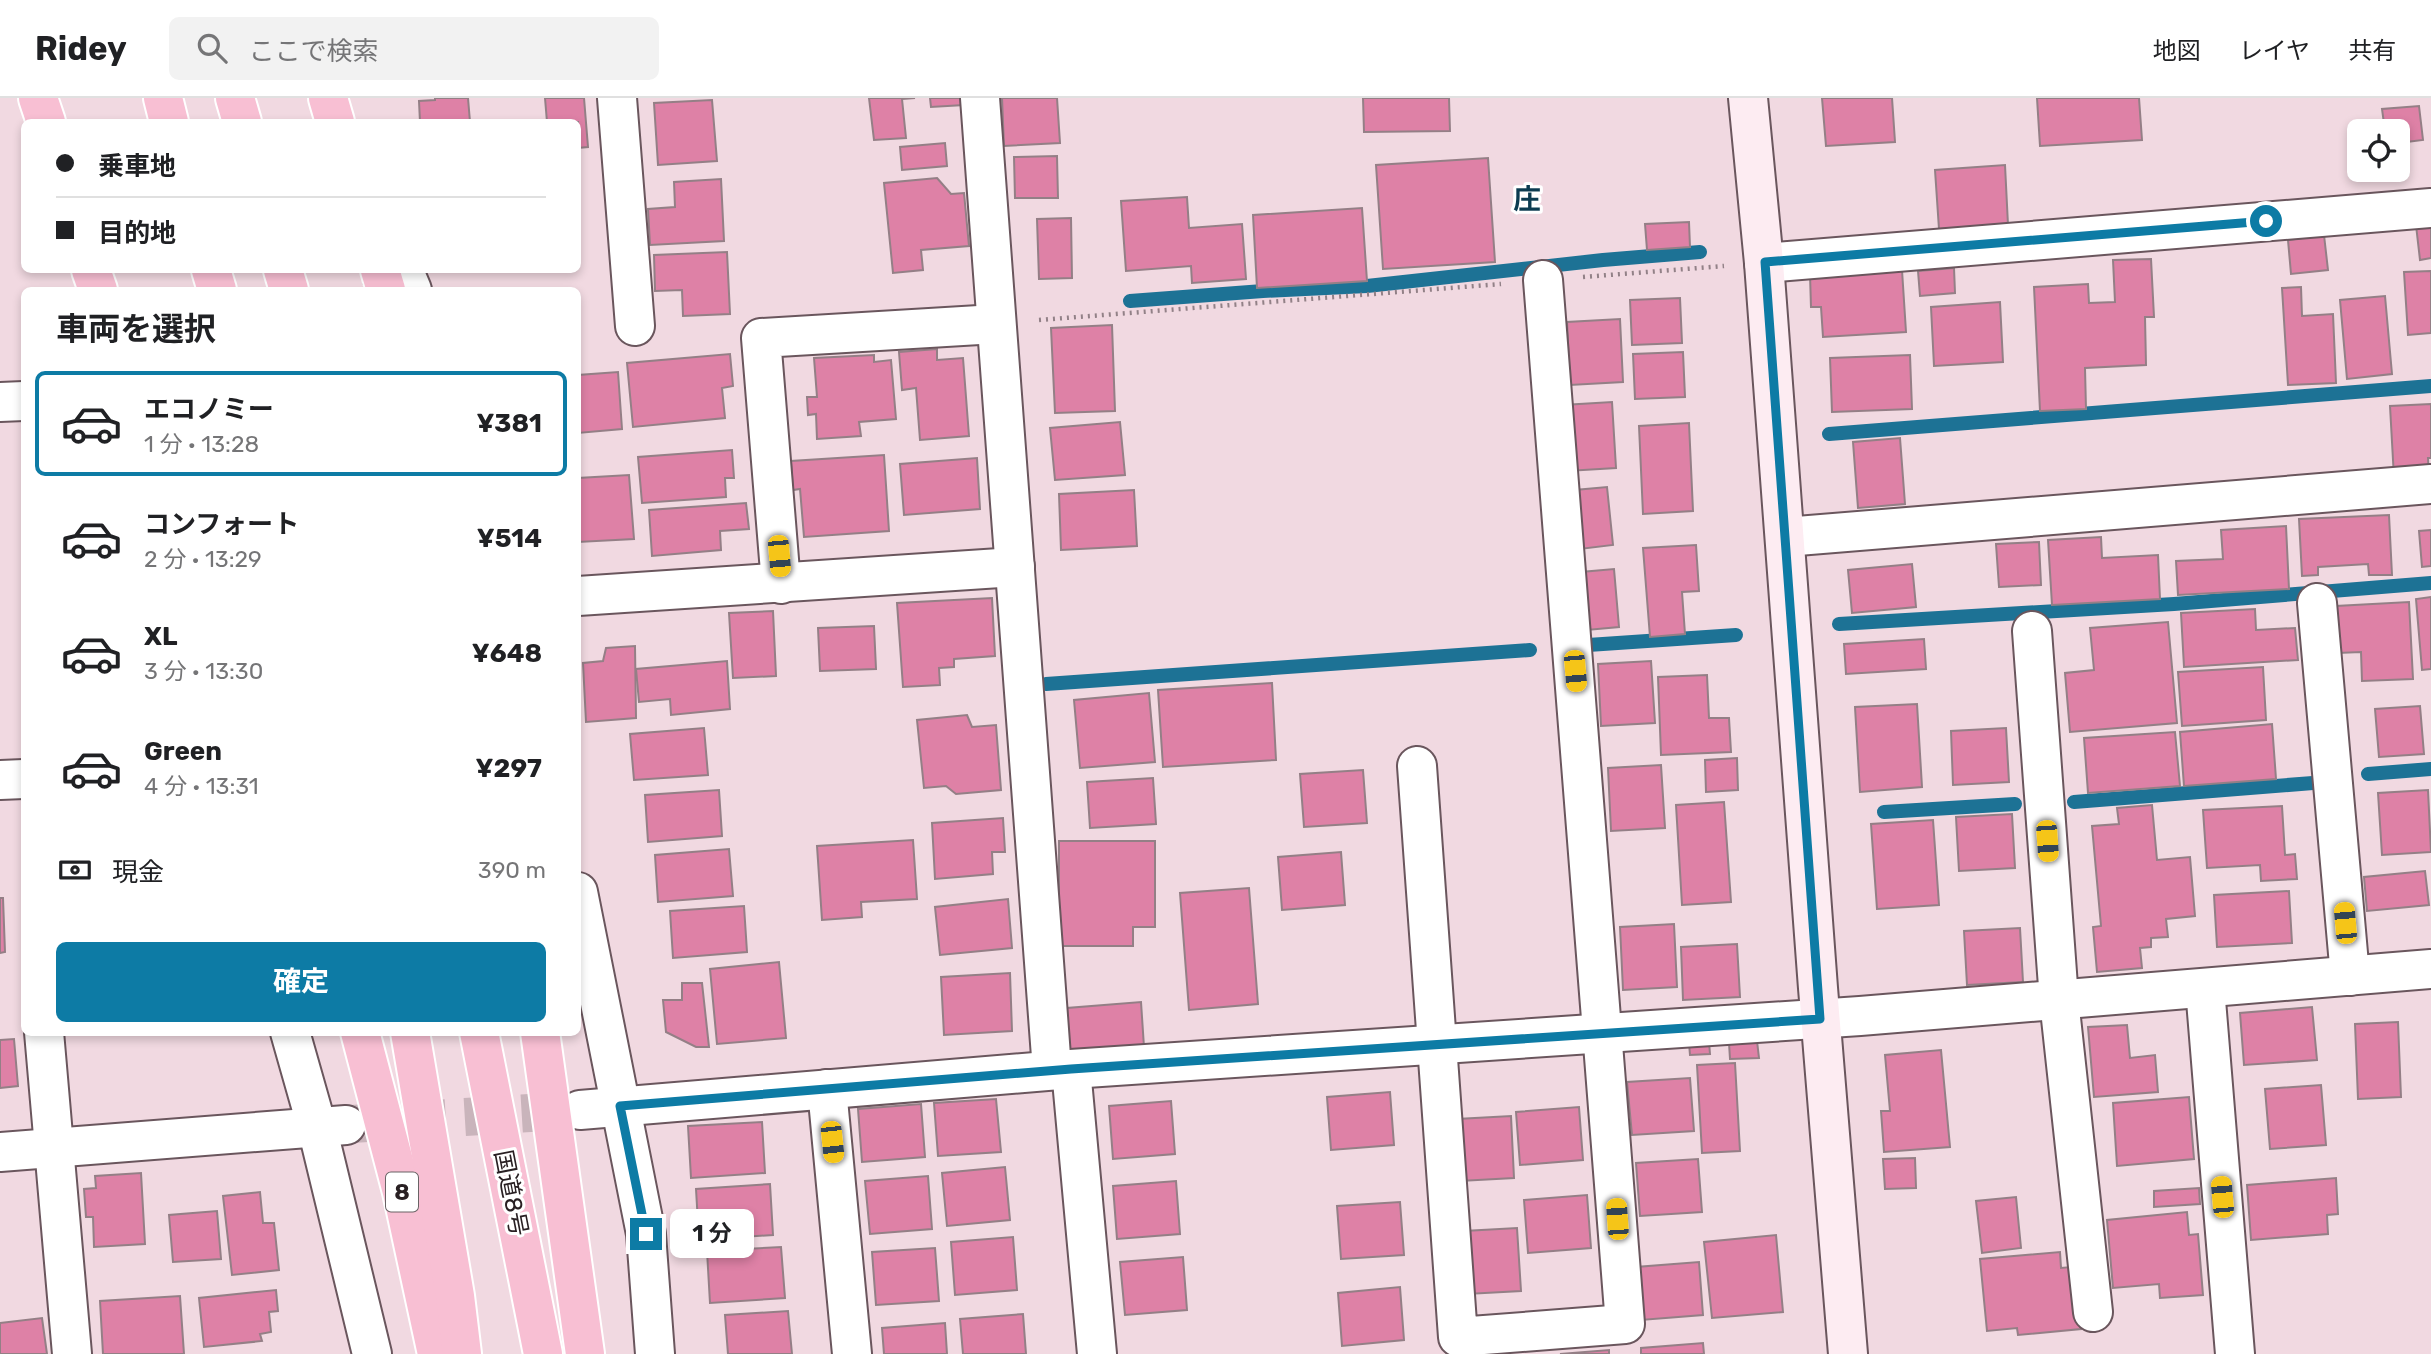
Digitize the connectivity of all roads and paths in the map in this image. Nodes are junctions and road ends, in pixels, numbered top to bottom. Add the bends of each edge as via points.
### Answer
1 (38, 98) edge
2 (163, 98) edge
3 (235, 98) edge
4 (328, 98) edge
5 (618, 98) edge
6 (980, 98) edge
7 (1748, 98) edge
8 (45, 119) edge
9 (168, 119) edge
10 (241, 119) edge
11 (334, 119) edge
12 (2431, 208) edge
13 (1765, 262) junction
14 (1543, 280) junction
15 (996, 324) junction
16 (635, 326) dead end
17 (21, 401) edge
18 (0, 402) edge
19 (2431, 484) edge
20 (1785, 537) junction
21 (1015, 567) junction
22 (781, 583) junction
23 (581, 596) edge
24 (2317, 603) dead end
25 (2032, 631) dead end
26 (1417, 766) dead end
27 (21, 779) edge
28 (0, 780) edge
29 (581, 907) edge
30 (2431, 969) edge
31 (2350, 976) junction
32 (2205, 988) junction
33 (2059, 1000) junction
34 (1820, 1019) junction
35 (1604, 1033) junction
36 (44, 1036) edge
37 (292, 1036) edge
38 (361, 1036) edge
39 (411, 1036) edge
40 (480, 1036) edge
41 (541, 1036) edge
42 (1437, 1044) junction
43 (1061, 1069) junction
44 (827, 1089) junction
45 (620, 1106) junction
46 (580, 1110) tunnel mouth
47 (332, 1126) junction
48 (53, 1149) junction
49 (0, 1152) edge
50 (2093, 1312) dead end
51 (72, 1354) edge
52 (372, 1354) edge
53 (437, 1354) edge
54 (462, 1354) edge
55 (543, 1354) edge
56 (585, 1354) edge
57 (655, 1354) edge
58 (852, 1354) edge
59 (1097, 1354) edge
60 (1848, 1354) edge
61 (2235, 1354) edge

1 - 8 highway
2 - 9 highway
3 - 10 highway
4 - 11 highway
5 - 16 street
6 - 15 street
7 - 13 street
12 - 13 street
13 - 14 path
13 - 20 street
14 - 15 path
14 - 35 street
15 - 21 street
15 - 22 street via 761,338
17 - 18 street
19 - 20 street
20 - 34 street
21 - 22 street
21 - 43 street
22 - 23 street
24 - 31 street
25 - 33 street
26 - 42 street
27 - 28 street
29 - 45 street
30 - 31 street
31 - 32 street
32 - 33 street
32 - 61 street
33 - 34 street
33 - 50 street
34 - 35 street
34 - 60 street
35 - 42 street
35 - 42 street via 1625,1324 1458,1337
36 - 48 street
37 - 47 street
38 - 53 highway, 8 via 402,1192
39 - 54 highway, 8
40 - 55 highway, 国道8号
41 - 56 highway
42 - 43 street
43 - 44 street
43 - 59 street
44 - 45 street
44 - 58 street
45 - 46 street
45 - 57 street via 646,1234
47 - 48 street
47 - 52 street
48 - 49 street
48 - 51 street

